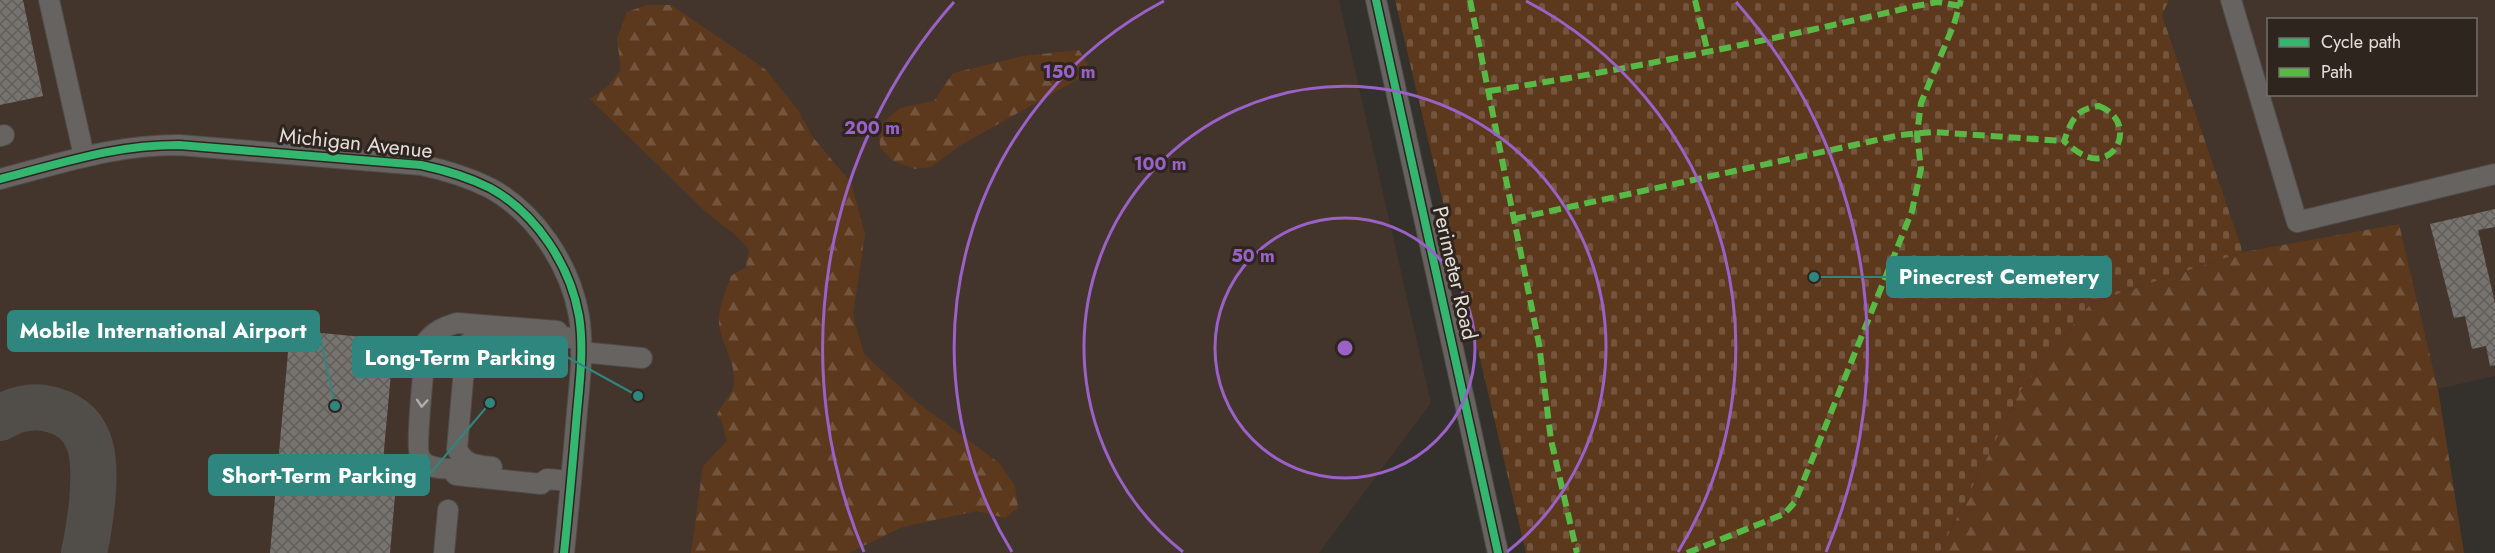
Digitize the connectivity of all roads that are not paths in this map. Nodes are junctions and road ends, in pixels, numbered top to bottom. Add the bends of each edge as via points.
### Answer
1 (49, 0) edge
2 (1376, 0) edge
3 (2231, 0) edge
4 (84, 156) junction
5 (2495, 174) edge
6 (0, 178) edge
7 (575, 343) junction
8 (642, 358) dead end
9 (547, 479) junction
10 (571, 481) junction
11 (448, 510) dead end
12 (444, 553) edge
13 (564, 553) edge
14 (1498, 553) edge

1 - 4 street
2 - 14 street, Perimeter Road
3 - 5 street via 2297,222
4 - 6 street, Michigan Avenue
4 - 7 street, Michigan Avenue via 150,145 208,147 412,164 470,179 511,202 543,235 572,287 579,317
7 - 8 street
7 - 9 street via 479,336 466,346 457,449 461,457 470,465 541,471
7 -> 9 street via 557,331 457,323 443,328 426,342 418,453 421,461 451,469 456,475 541,484
7 - 10 street, Michigan Avenue
9 - 10 street
10 - 13 street, Michigan Avenue
11 - 12 street

